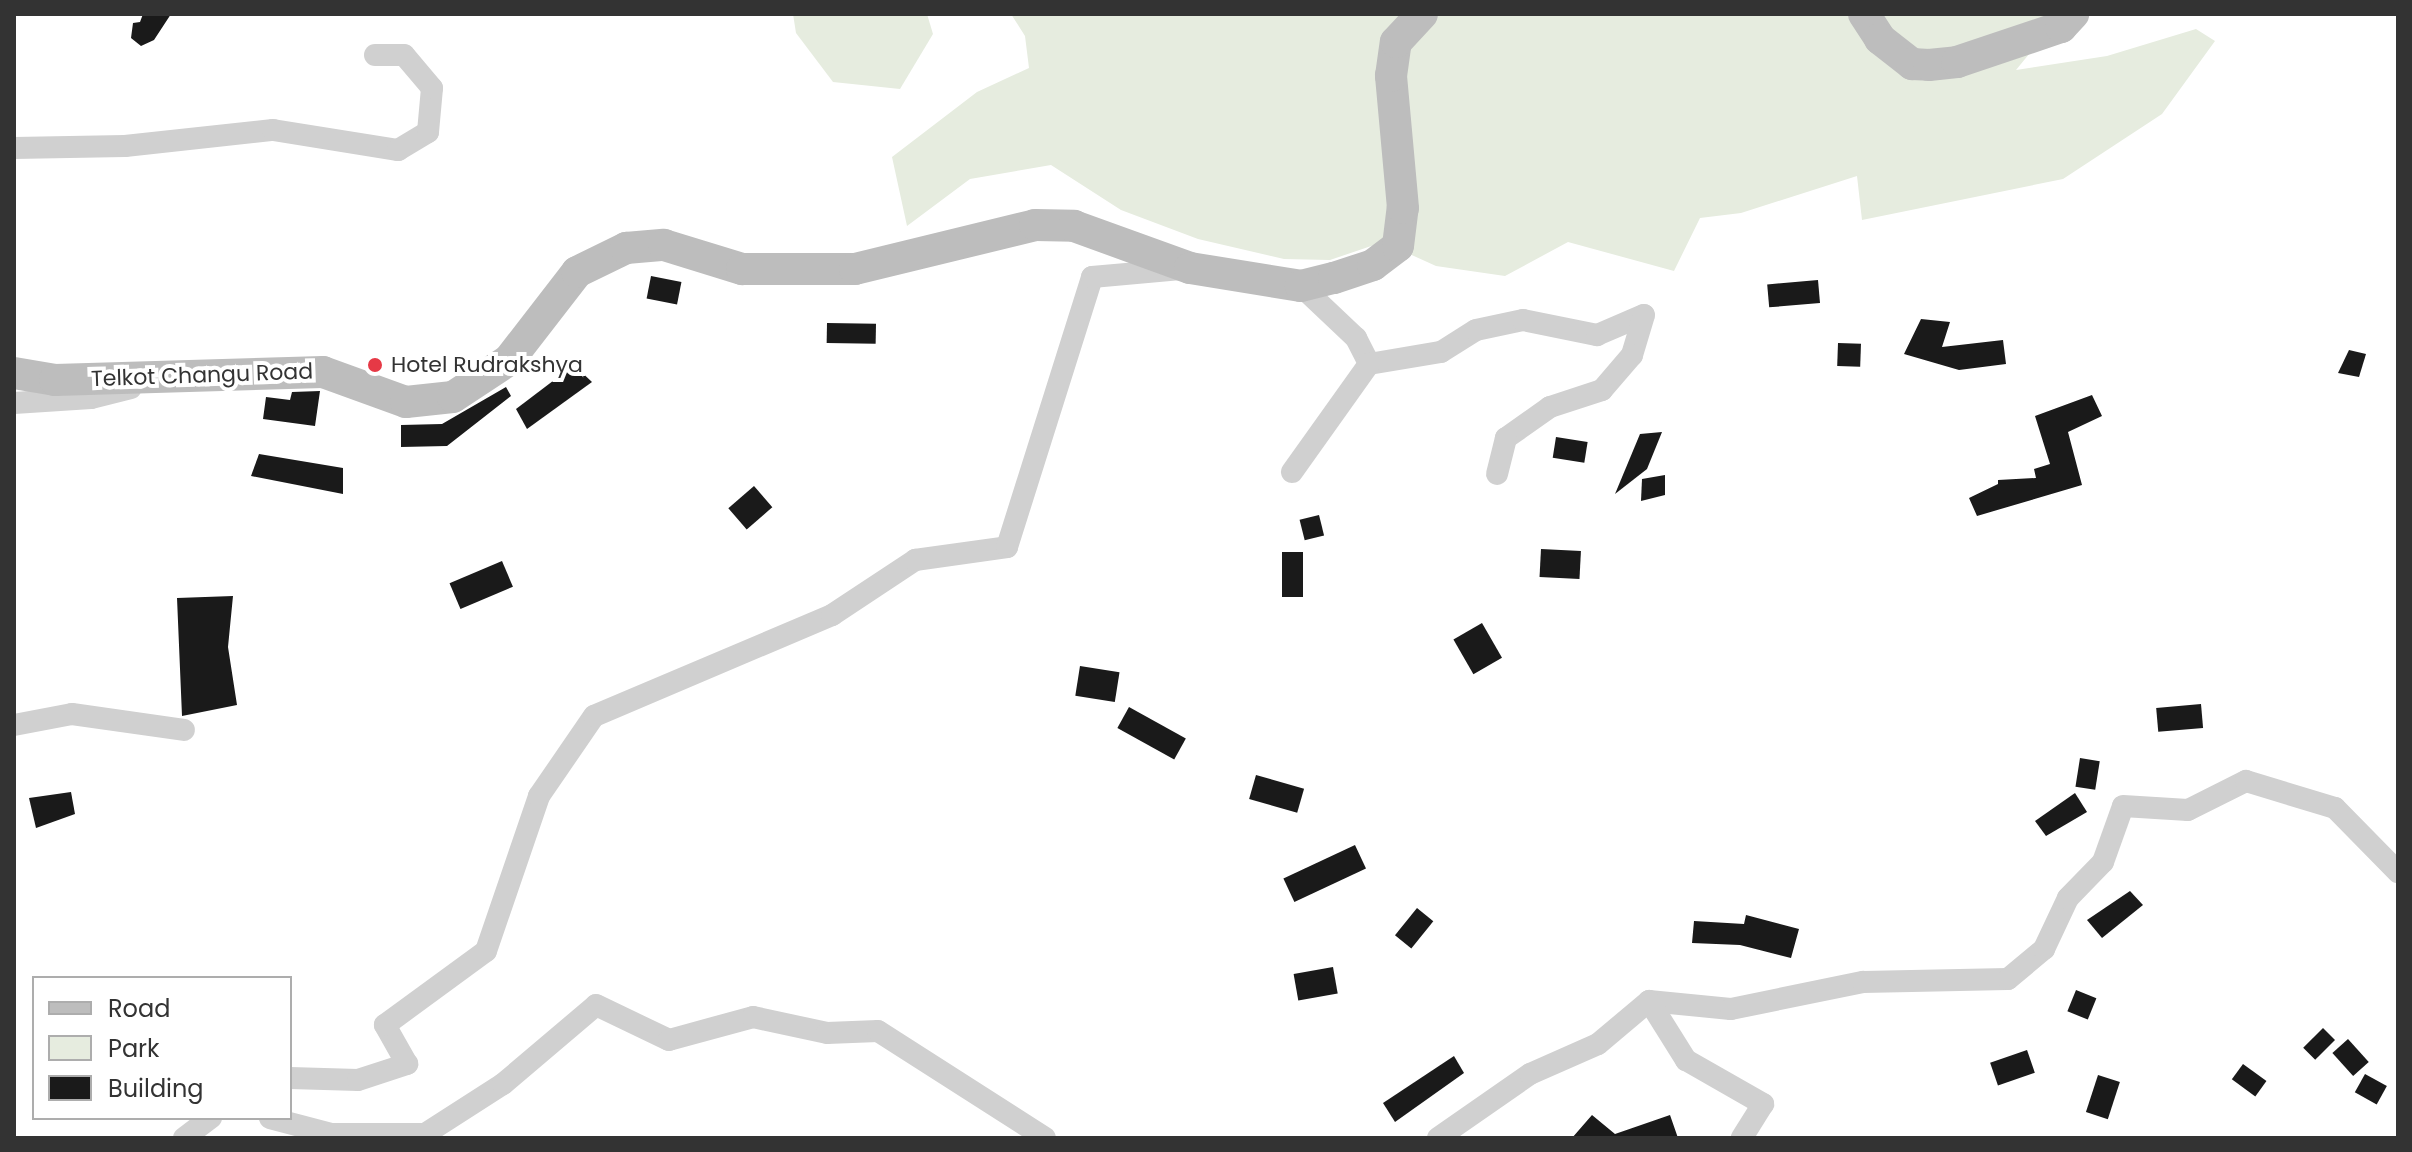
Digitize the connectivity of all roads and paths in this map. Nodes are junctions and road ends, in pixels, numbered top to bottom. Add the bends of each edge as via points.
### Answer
1 (1422, 14) edge
2 (1864, 14) edge
3 (2073, 14) edge
4 (375, 55) dead end
5 (14, 148) edge
6 (1190, 268) junction
7 (1301, 286) junction
8 (1369, 364) junction
9 (14, 373) edge
10 (185, 375) junction
11 (14, 403) edge
12 (1292, 472) dead end
13 (1497, 474) dead end
14 (14, 725) edge
15 (184, 730) dead end
16 (2398, 872) edge
17 (1649, 1001) junction
18 (292, 1078) edge
19 (208, 1120) edge
20 (278, 1120) edge
21 (184, 1138) edge
22 (1045, 1138) edge
23 (1438, 1138) edge
24 (1742, 1138) edge

1 - 7 street, Telkot Changu Road via 1396,42 1391,76 1401,168 1398,246 1373,265
2 - 3 street via 1880,39 1912,64 1929,65 1957,62 2061,27
4 - 5 street via 404,55 432,88 428,132 398,150 273,130 125,146
6 - 7 street, Telkot Changu Road
6 - 10 street, Telkot Changu Road via 1074,226 1035,225 855,269 742,269 664,245 626,248 577,272 509,360 453,397 406,402 323,372
6 - 18 street via 1092,277 1007,547 915,560 832,615 594,716 539,796 486,951 385,1025 407,1064 358,1080
7 - 8 street via 1356,338
8 - 12 street
8 - 13 street via 1441,352 1476,330 1523,320 1597,335 1644,315 1632,355 1602,390 1550,407 1506,438
9 - 10 street, Telkot Changu Road via 55,380
10 - 11 street via 91,398
14 - 15 street via 72,714
16 - 17 street via 2335,808 2246,781 2188,810 2123,806 2103,862 2068,898 2044,949 2008,979 1863,982 1731,1009
17 - 23 street via 1598,1044 1530,1074
17 - 24 street via 1686,1060 1763,1104
19 - 21 street
20 - 22 street via 331,1134 425,1134 503,1084 566,1025 596,1005 669,1040 753,1017 827,1033 878,1031

